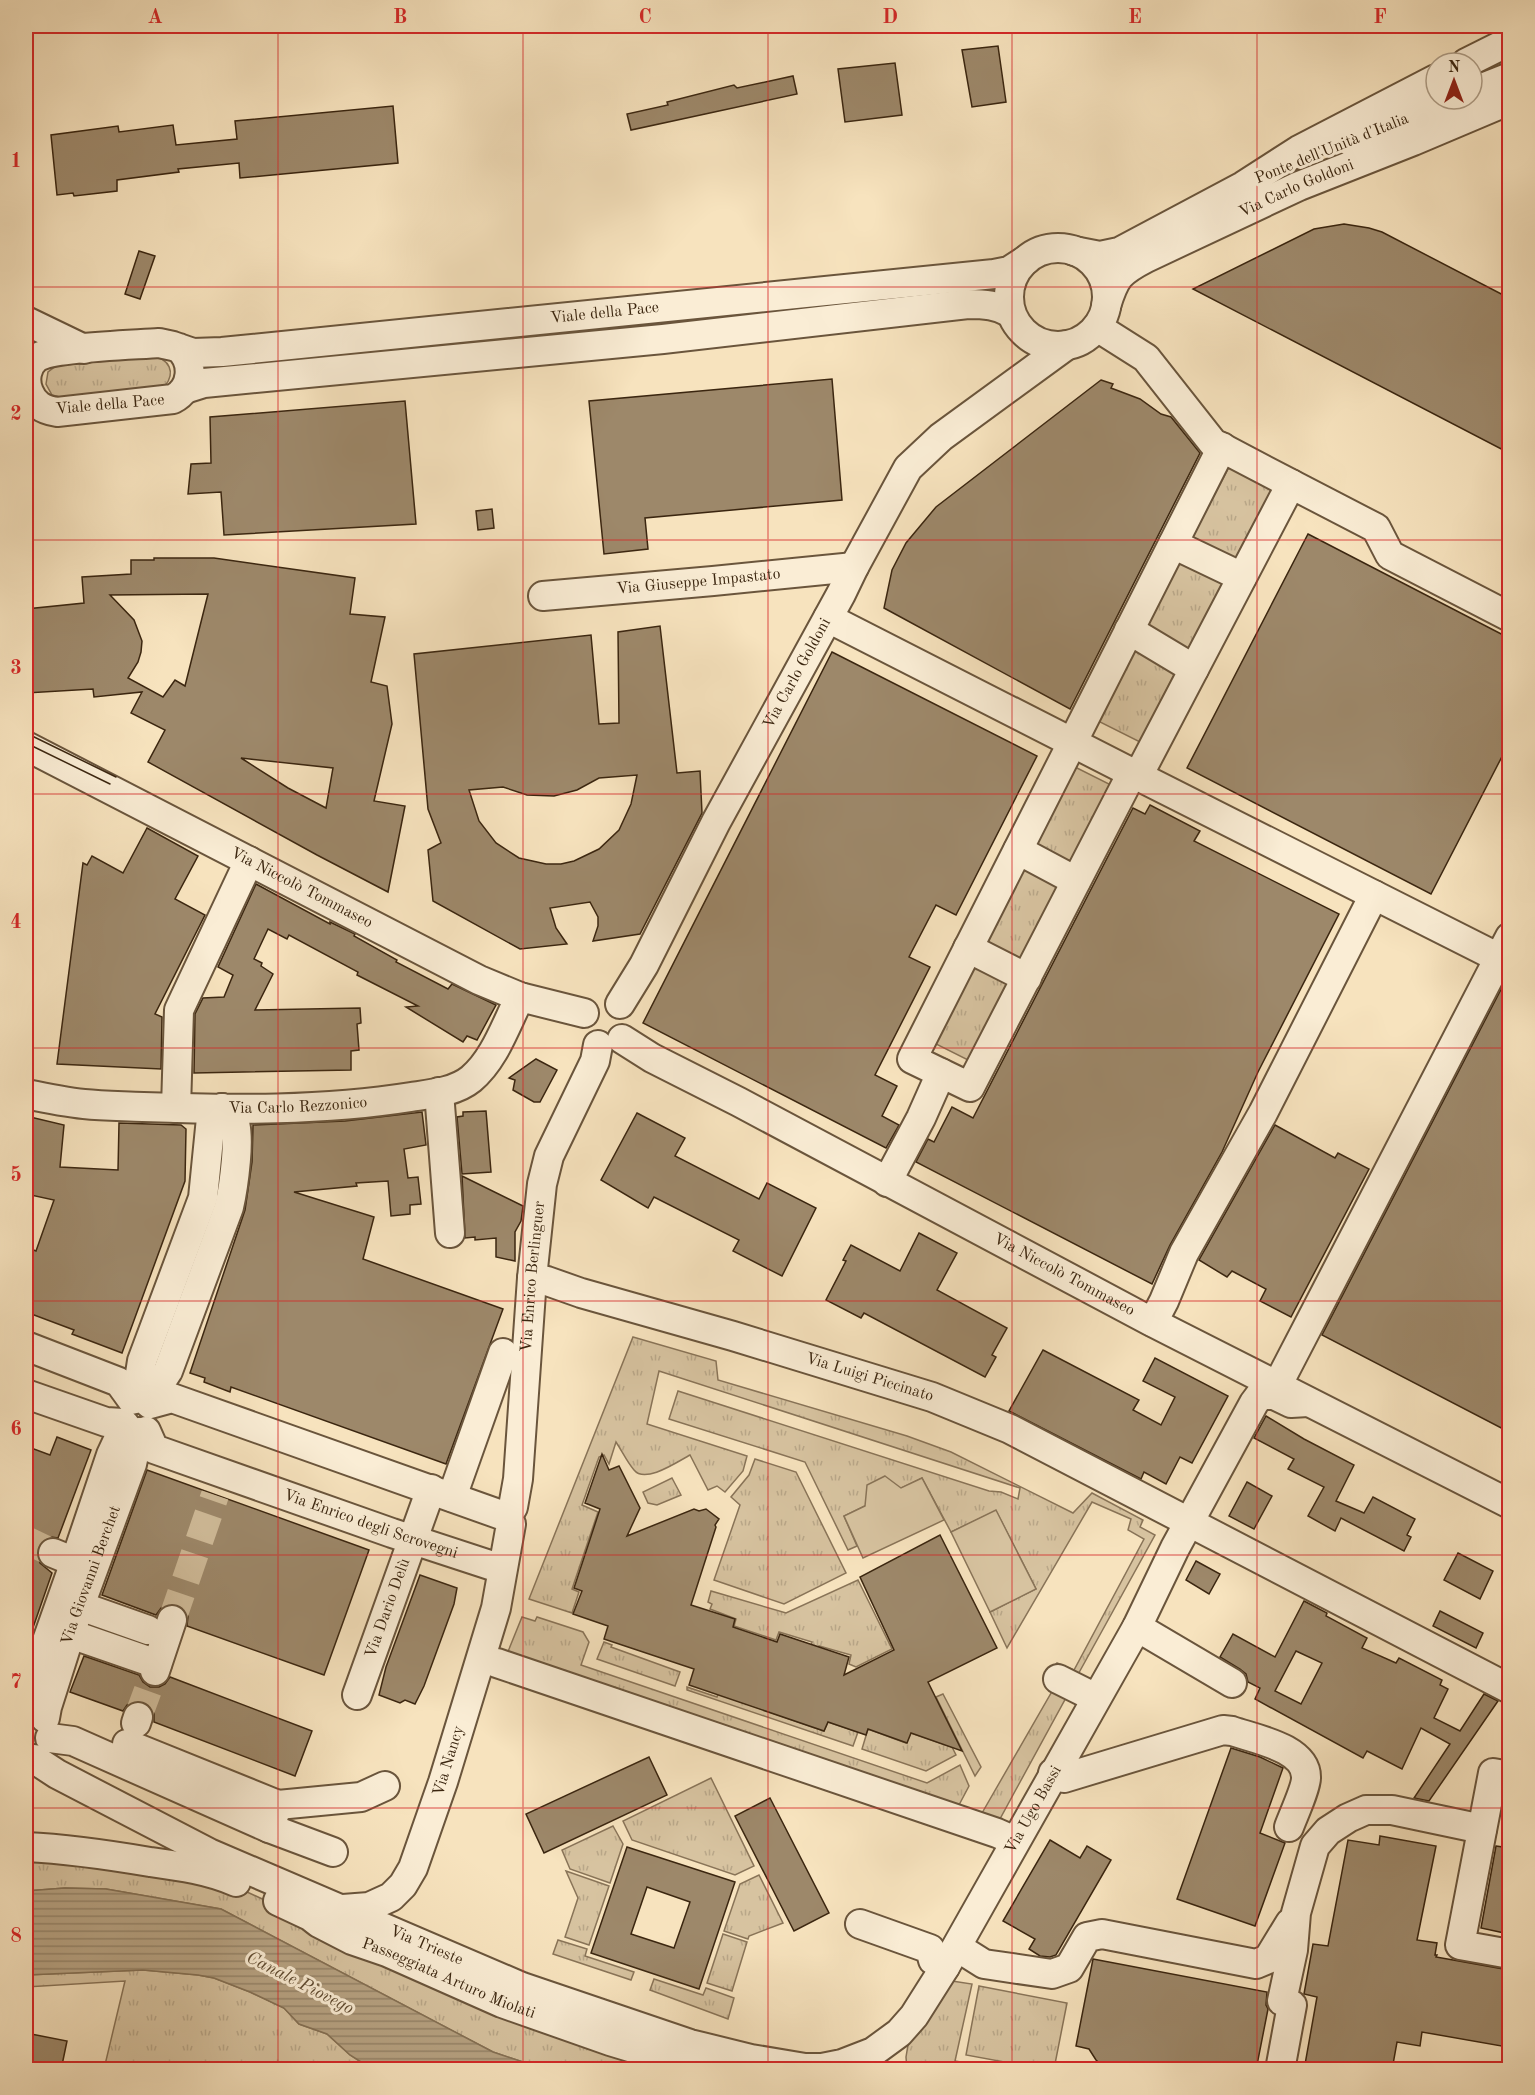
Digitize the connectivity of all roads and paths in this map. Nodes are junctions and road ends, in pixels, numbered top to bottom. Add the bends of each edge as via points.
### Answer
1 (1505, 36) edge
2 (1483, 51) edge
3 (1509, 77) edge
4 (1424, 84) edge
5 (1484, 87) edge
6 (1509, 100) edge
7 (1426, 111) edge
8 (1243, 186) junction
9 (1074, 251) junction
10 (1026, 260) junction
11 (1011, 313) junction
12 (1101, 316) junction
13 (32, 324) edge
14 (1033, 339) junction
15 (1067, 345) junction
16 (178, 348) junction
17 (84, 349) junction
18 (30, 363) edge
19 (1020, 381) junction
20 (184, 389) junction
21 (30, 401) edge
22 (1222, 447) junction
23 (1291, 484) junction
24 (1173, 544) junction
25 (854, 567) junction
26 (1242, 577) junction
27 (543, 596) dead end
28 (1509, 617) edge
29 (828, 618) junction
30 (1129, 630) junction
31 (1194, 669) junction
32 (1072, 742) junction
33 (26, 746) edge
34 (1135, 774) junction
35 (1017, 850) junction
36 (249, 861) junction
37 (1076, 882) junction
38 (1374, 895) junction
39 (968, 948) junction
40 (1504, 948) edge
41 (1027, 978) junction
42 (519, 997) junction
43 (620, 1005) junction
44 (584, 1013) junction
45 (610, 1042) junction
46 (941, 1073) junction
47 (439, 1092) junction
48 (26, 1094) edge
49 (176, 1108) junction
50 (222, 1108) junction
51 (887, 1182) junction
52 (450, 1233) dead end
53 (532, 1278) junction
54 (1153, 1322) junction
55 (26, 1346) edge
56 (503, 1353) dead end
57 (1277, 1386) junction
58 (26, 1394) edge
59 (1308, 1402) junction
60 (137, 1414) junction
61 (442, 1493) junction
62 (1509, 1504) edge
63 (507, 1517) junction
64 (1191, 1522) junction
65 (414, 1540) junction
66 (502, 1569) junction
67 (80, 1606) junction
68 (1137, 1627) junction
69 (82, 1638) dead end
70 (497, 1664) dead end
71 (1058, 1679) dead end
72 (1232, 1683) dead end
73 (1501, 1685) edge
74 (26, 1694) edge
75 (357, 1695) dead end
76 (1096, 1698) junction
77 (38, 1735) edge
78 (1053, 1773) junction
79 (1509, 1776) edge
80 (385, 1786) dead end
81 (274, 1816) junction
82 (1288, 1827) dead end
83 (1482, 1829) junction
84 (172, 1834) junction
85 (1015, 1842) junction
86 (26, 1847) edge
87 (333, 1852) dead end
88 (198, 1870) junction
89 (343, 1909) junction
90 (1296, 1913) junction
91 (860, 1924) dead end
92 (1509, 1954) edge
93 (951, 1957) junction
94 (842, 2064) joint
95 (706, 2070) edge
96 (1280, 2070) edge

1 - 2 street
3 - 5 street
4 - 8 street, Via Carlo Goldoni via 1299,150
6 - 12 street, Via Carlo Goldoni via 1299,186 1146,258 1115,281
7 - 8 street, Ponte dell'Unità d'Italia
8 - 9 street, Via Carlo Goldoni via 1119,252 1100,256
9 - 10 street via 1048,249
9 - 12 street via 1100,272 1106,289
10 - 11 street via 1010,284
10 - 16 street, Viale della Pace via 1009,271 994,274 222,352 193,353
11 - 14 street
11 - 20 street, Viale della Pace via 988,304 968,304 639,342 204,383
12 - 15 street via 1083,339
12 - 22 street via 1146,358 1213,443
13 - 17 street
13 - 18 street via 43,342
14 - 15 street via 1053,346
14 - 19 street, Via Carlo Goldoni via 1031,369
15 - 19 street, Via Carlo Goldoni
16 - 17 street, Viale della Pace via 159,343
16 - 20 street, Viale della Pace via 189,365
17 - 18 street, Viale della Pace via 53,352
18 - 21 street, Viale della Pace via 26,377
19 - 25 street, Via Carlo Goldoni via 941,437 908,468
20 - 21 street, Viale della Pace via 178,397 168,400 63,411 48,410
22 - 23 street
22 - 24 street
23 - 26 street
23 - 28 street via 1376,528 1390,555
24 - 26 street
24 - 30 street
25 - 27 street, Via Giuseppe Impastato via 695,588
25 - 29 street, Via Carlo Goldoni
26 - 31 street
29 - 32 street
29 - 43 street, Via Carlo Goldoni
30 - 31 street
30 - 32 street
31 - 34 street
32 - 34 street
32 - 35 street
33 - 36 street, Via Niccolò Tommaseo
34 - 37 street
34 - 38 street
35 - 37 street
35 - 39 street
36 - 42 street, Via Niccolò Tommaseo
36 - 49 street via 178,1010
37 - 41 street
38 - 40 street
38 - 54 street via 1263,1113 1184,1253
39 - 41 street
39 - 46 street via 912,1059
40 - 57 street
41 - 46 street via 970,1087
42 - 44 street, Via Niccolò Tommaseo
42 - 47 street, Via Carlo Rezzonico via 483,1066 459,1087
43 - 44 street via 600,1000
43 - 45 street via 628,1017 626,1032
44 - 45 street via 585,1035
45 - 51 street, Via Niccolò Tommaseo via 652,1058
45 - 53 street, Via Enrico Berlinguer via 595,1061 549,1156 538,1208
46 - 51 street
47 - 50 street, Via Carlo Rezzonico via 311,1108
47 - 52 street
48 - 49 street, Via Carlo Rezzonico via 85,1104
49 - 50 street, Via Carlo Rezzonico
50 - 60 street, Via Giovanni Berchet via 211,1118 209,1130 207,1168 216,1202 168,1371
51 - 54 street, Via Niccolò Tommaseo
53 - 63 street, Via Enrico Berlinguer via 518,1479
53 - 64 street, Via Luigi Piccinato via 932,1397 1010,1430
54 - 57 street, Via Niccolò Tommaseo
55 - 60 street, Via Enrico degli Scrovegni via 119,1382
56 - 61 street
57 - 59 street, Via Niccolò Tommaseo
58 - 60 street via 105,1422
59 - 62 street, Via Niccolò Tommaseo
59 - 64 street, Via Ugo Bassi via 1291,1403 1274,1395 1260,1395
60 - 61 street via 172,1398
60 - 65 street, Via Enrico degli Scrovegni via 154,1449
60 - 67 street, Via Giovanni Berchet via 132,1464
60 - 74 street, Via Giovanni Berchet via 111,1455 64,1558
61 - 63 street
61 - 65 street, Via Dario Delù
63 - 66 street via 511,1529
64 - 68 street, Via Ugo Bassi
64 - 73 street
65 - 66 street, Via Enrico degli Scrovegni
65 - 75 street, Via Dario Delù
66 - 89 street, Via Nancy via 496,1608 480,1662 413,1868 392,1897 369,1907
67 - 69 street via 163,1625 156,1668
67 - 77 street, Via Giovanni Berchet
68 - 72 street
68 - 76 street, Via Ugo Bassi
70 - 85 street
71 - 76 street
76 - 78 street, Via Ugo Bassi
77 - 81 street via 73,1741
77 - 84 street, Via Trieste via 57,1774
78 - 82 street via 1065,1778 1223,1730 1232,1731 1292,1752 1304,1765 1307,1779
78 - 85 street, Via Ugo Bassi
79 - 83 street via 1492,1773
80 - 81 street via 360,1797
81 - 87 street
83 - 90 street via 1392,1810 1357,1814 1328,1831 1315,1846
83 - 92 street via 1460,1945
84 - 88 street, Passeggiata Arturo Miolati via 163,1851
84 - 89 street, Via Trieste
85 - 93 street, Via Ugo Bassi
86 - 88 street, Passeggiata Arturo Miolati via 66,1849
88 - 95 street, Passeggiata Arturo Miolati via 223,1877 310,1916 352,1940 502,2003
89 - 94 street, Via Trieste via 522,1987 690,2044 805,2068
90 - 93 street via 1268,1959 1256,1964 1102,1934 1088,1937 1068,1968 1052,1974
90 - 96 street via 1282,2001 1292,2005
91 - 93 street via 930,1949 933,1960
93 - 94 street, Via Ugo Bassi via 914,2016 898,2033 873,2052

